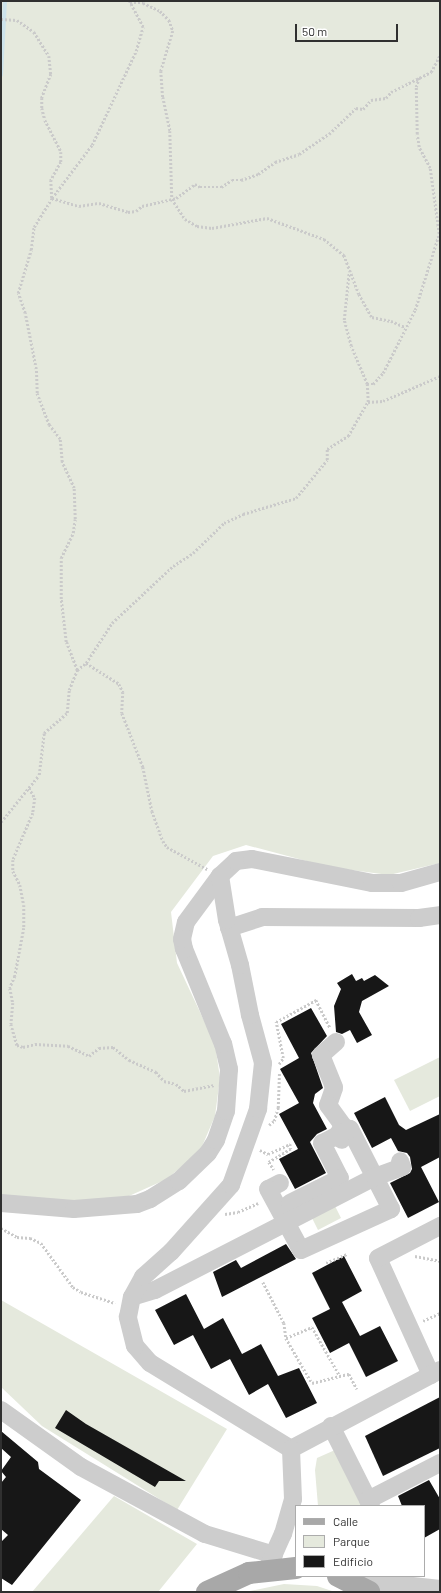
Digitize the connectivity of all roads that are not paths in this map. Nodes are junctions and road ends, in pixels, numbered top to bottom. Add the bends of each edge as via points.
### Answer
1 (440, 872) edge
2 (220, 876) junction
3 (440, 915) edge
4 (229, 928) junction
5 (336, 1042) road end
6 (346, 1139) junction
7 (373, 1152) dead end
8 (400, 1161) dead end
9 (375, 1177) junction
10 (276, 1184) road end
11 (1, 1203) edge
12 (290, 1203) dead end
13 (284, 1224) junction
14 (440, 1226) edge
15 (125, 1300) junction
16 (435, 1372) edge
17 (1, 1410) edge
18 (331, 1426) junction
19 (291, 1449) junction
20 (440, 1463) edge
21 (295, 1502) edge
22 (370, 1503) edge
23 (270, 1562) junction
24 (295, 1568) edge
25 (341, 1577) edge
26 (409, 1581) edge
27 (440, 1589) edge
28 (207, 1592) edge
29 (369, 1592) edge

1 - 2 street via 401,883 372,884 252,859 236,861
2 - 4 street
2 - 11 street via 186,922 182,939 223,1044 228,1069 229,1092 222,1124 208,1153 192,1171 150,1199 121,1207 80,1209
3 - 4 street via 419,918 262,917
4 - 15 street via 263,1063 258,1109 231,1185
5 - 6 street via 321,1055 334,1088 328,1105 343,1126
6 - 7 street via 360,1137
6 - 9 street
6 - 12 street via 322,1143 340,1178
8 - 9 street via 402,1167
9 - 13 street
9 - 13 street via 391,1209 301,1250
10 - 13 street
13 - 15 street via 155,1290
14 - 16 street via 378,1258
15 - 19 street via 135,1346 142,1356 168,1375
16 - 18 street
17 - 23 street via 80,1467 205,1534
18 - 19 street
18 - 22 street
19 - 21 street
20 - 22 street
21 - 23 street
23 - 24 main road
23 - 28 main road
25 - 26 street
25 - 29 main road
26 - 27 street

